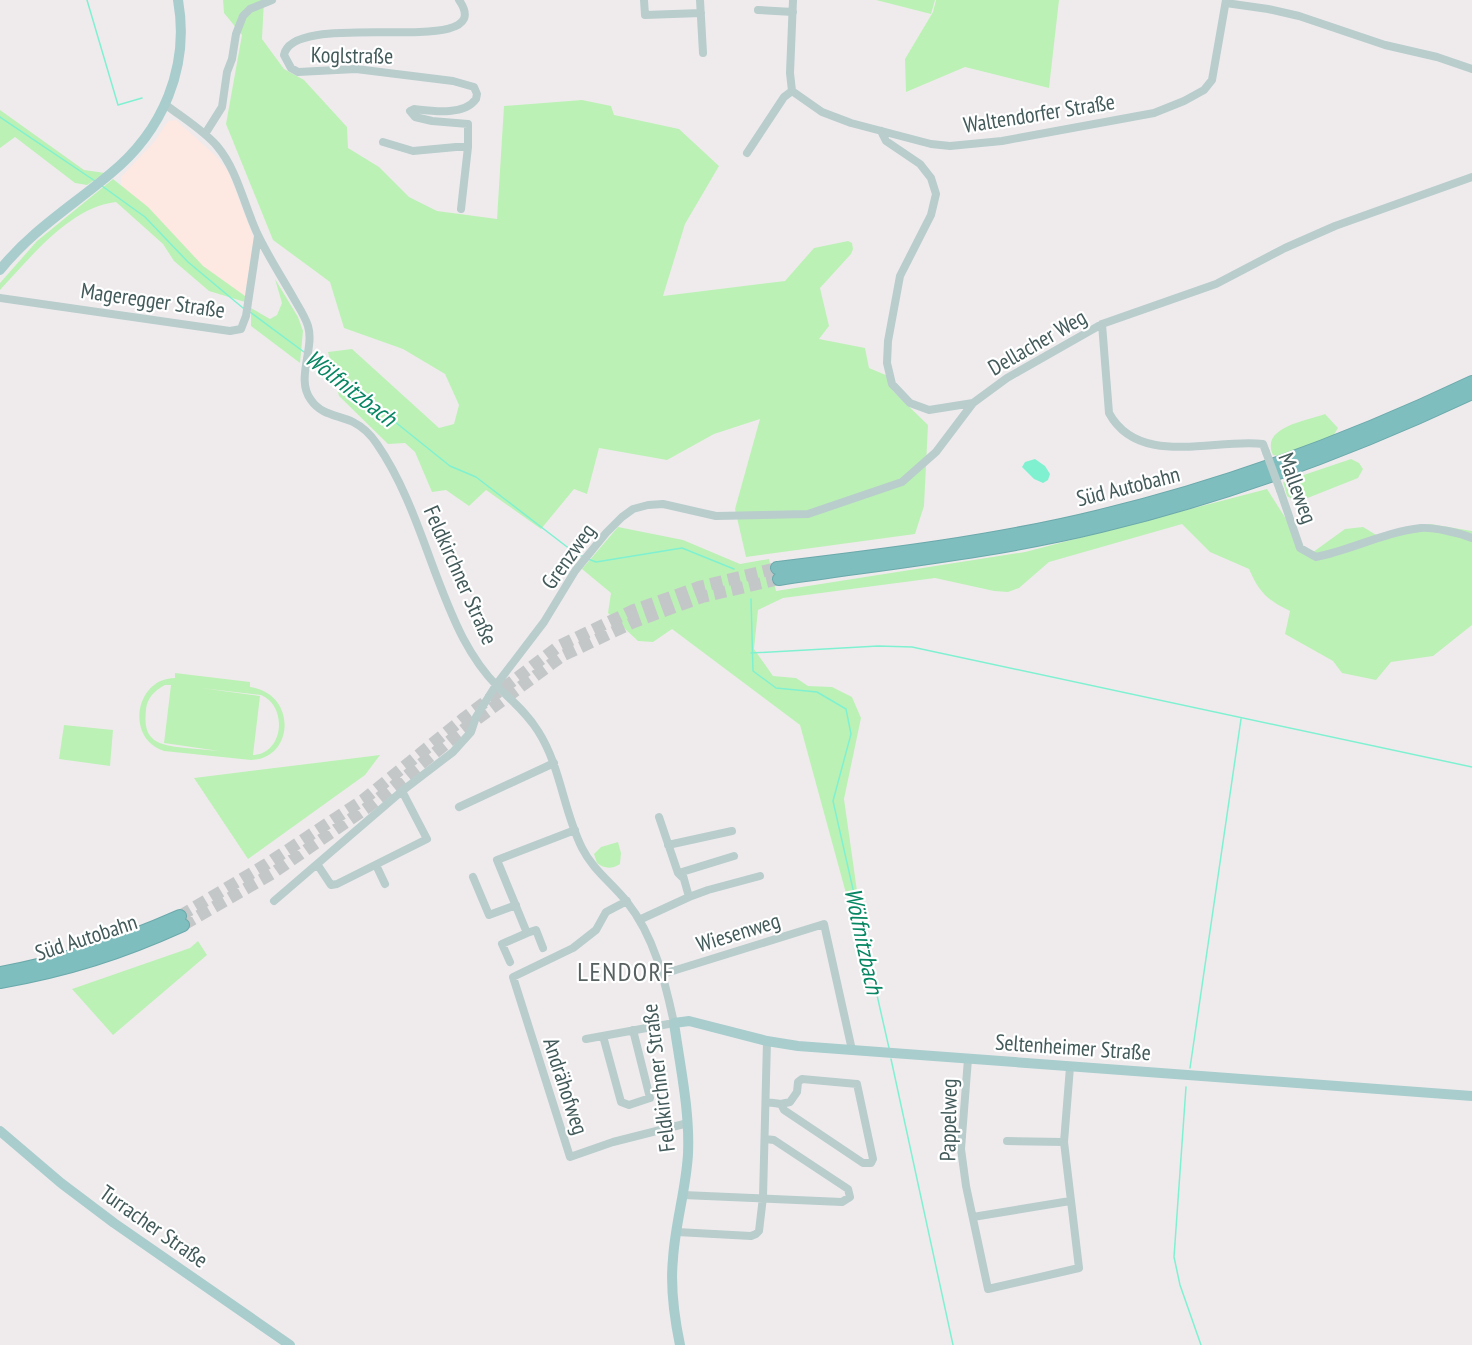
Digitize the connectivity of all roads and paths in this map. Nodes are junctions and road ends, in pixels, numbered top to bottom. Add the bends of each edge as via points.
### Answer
1 (178, 0) edge
2 (272, 0) edge
3 (459, 0) edge
4 (644, 0) edge
5 (700, 0) edge
6 (794, 0) edge
7 (1226, 2) edge
8 (758, 10) dead end
9 (793, 12) junction
10 (701, 13) junction
11 (703, 52) dead end
12 (1472, 69) edge
13 (792, 91) junction
14 (166, 105) junction
15 (881, 131) junction
16 (206, 135) junction
17 (383, 142) dead end
18 (468, 147) junction
19 (747, 153) dead end
20 (1472, 177) edge
21 (461, 209) dead end
22 (258, 235) junction
23 (0, 270) edge
24 (0, 298) edge
25 (1102, 324) junction
26 (1472, 382) edge
27 (1472, 393) edge
28 (973, 403) junction
29 (1472, 538) edge
30 (495, 685) junction
31 (555, 763) junction
32 (402, 791) junction
33 (459, 807) dead end
34 (659, 816) dead end
35 (575, 830) junction
36 (732, 831) dead end
37 (668, 845) junction
38 (734, 856) dead end
39 (317, 864) junction
40 (376, 865) junction
41 (760, 876) dead end
42 (473, 877) dead end
43 (683, 878) junction
44 (385, 884) dead end
45 (689, 897) junction
46 (274, 901) dead end
47 (627, 901) junction
48 (516, 905) junction
49 (639, 920) junction
50 (527, 933) junction
51 (543, 948) dead end
52 (510, 962) dead end
53 (0, 973) edge
54 (663, 974) junction
55 (0, 982) edge
56 (674, 1023) junction
57 (633, 1030) junction
58 (603, 1036) junction
59 (586, 1039) dead end
60 (767, 1041) junction
61 (852, 1050) junction
62 (968, 1059) junction
63 (1070, 1067) junction
64 (1472, 1096) edge
65 (766, 1102) junction
66 (781, 1104) junction
67 (688, 1123) junction
68 (0, 1131) edge
69 (765, 1139) junction
70 (1007, 1141) dead end
71 (1064, 1142) junction
72 (683, 1195) junction
73 (763, 1197) junction
74 (1070, 1201) junction
75 (973, 1217) junction
76 (677, 1232) junction
77 (290, 1345) edge
78 (680, 1345) edge

1 - 14 main road via 182,28 177,74
2 - 16 street via 243,16 222,106
3 - 18 street, Koglstraße via 464,17 454,28 417,33 321,33 292,42 284,56 298,72 356,69 474,87 476,99 467,107 411,111 415,117 432,121 468,124
4 - 10 street via 645,15
5 - 10 street
6 - 9 street
7 - 12 street via 1299,16
7 - 15 street, Waltendorfer Straße via 1212,80 1204,90 1155,112 1002,141 950,146
8 - 9 street
9 - 13 street
10 - 11 street
13 - 15 street, Waltendorfer Straße via 822,112
13 - 19 street
14 - 16 street, Feldkirchner Straße
14 - 23 main road via 136,150 44,225
15 - 28 street, Dellacher Weg via 886,141 920,164 931,178 936,194 931,215 900,276 888,341 887,363 892,384 910,403 929,410
16 - 22 street, Feldkirchner Straße via 225,157
17 - 18 street via 413,151
18 - 21 street, Koglstraße
20 - 25 street, Dellacher Weg via 1335,226 1216,284
22 - 24 street, Mageregger Straße via 241,329 230,331
22 - 30 street, Feldkirchner Straße via 308,327 306,392 319,409 363,428 385,458 407,501 452,614 475,658
25 - 28 street, Dellacher Weg via 1007,378
25 - 29 street, Malleweg, bridge via 1109,413 1115,425 1141,442 1167,446 1263,444 1300,548 1316,557 1423,528
26 - 27 highway, Süd Autobahn via 1335,443 1170,498 1027,532 778,574 1029,541 1101,526 1237,488 1319,459
28 - 30 street, Grenzweg via 936,452 902,482 807,514 716,516 672,505 633,509 589,554 544,622
30 - 31 street, Feldkirchner Straße via 527,715
30 - 32 street, Grenzweg via 471,732 453,753
31 - 33 street
31 - 35 street, Feldkirchner Straße
32 - 39 street, Grenzweg
32 - 40 street via 427,839
34 - 37 street
35 - 47 street, Feldkirchner Straße via 596,870
35 - 48 street via 497,860
36 - 37 street
37 - 43 street
38 - 43 street via 682,872
39 - 40 street via 331,885
39 - 46 street, Grenzweg
40 - 44 street
41 - 45 street
42 - 48 street via 489,915
43 - 45 street
45 - 49 street
47 - 49 street, Feldkirchner Straße
47 - 67 street, Andrähofweg via 606,912 596,930 573,948 513,977 570,1157
48 - 50 street
49 - 54 street, Feldkirchner Straße
50 - 51 street via 536,930
50 - 52 street via 502,944
53 - 55 highway, Süd Autobahn via 83,954 181,920 136,946 85,964
54 - 56 street, Feldkirchner Straße
54 - 61 street, Wiesenweg via 824,924
56 - 57 street
56 - 60 main road, Seltenheimer Straße via 689,1021
56 - 67 main road, Feldkirchner Straße
57 - 58 street
57 - 58 street via 650,1098 629,1105 621,1102
58 - 59 street
60 - 61 main road, Seltenheimer Straße
60 - 65 street
61 - 62 main road, Seltenheimer Straße
62 - 63 main road, Seltenheimer Straße
62 - 75 street, Pappelweg via 962,1149
63 - 64 main road, Seltenheimer Straße
63 - 71 street, Pappelweg
65 - 66 street
65 - 69 street
66 - 66 street via 784,1110 863,1163 871,1163 857,1084 802,1079 790,1102
67 - 72 main road, Feldkirchner Straße
68 - 77 main road, Turracher Straße via 114,1223
69 - 73 street
69 - 73 street via 774,1140 848,1189 850,1197 842,1202
70 - 71 street
71 - 74 street, Pappelweg
72 - 73 street
72 - 76 main road, Feldkirchner Straße
73 - 76 street via 756,1234
74 - 75 street
74 - 75 street, Pappelweg via 1079,1268 988,1289
76 - 78 main road, Feldkirchner Straße via 672,1287

